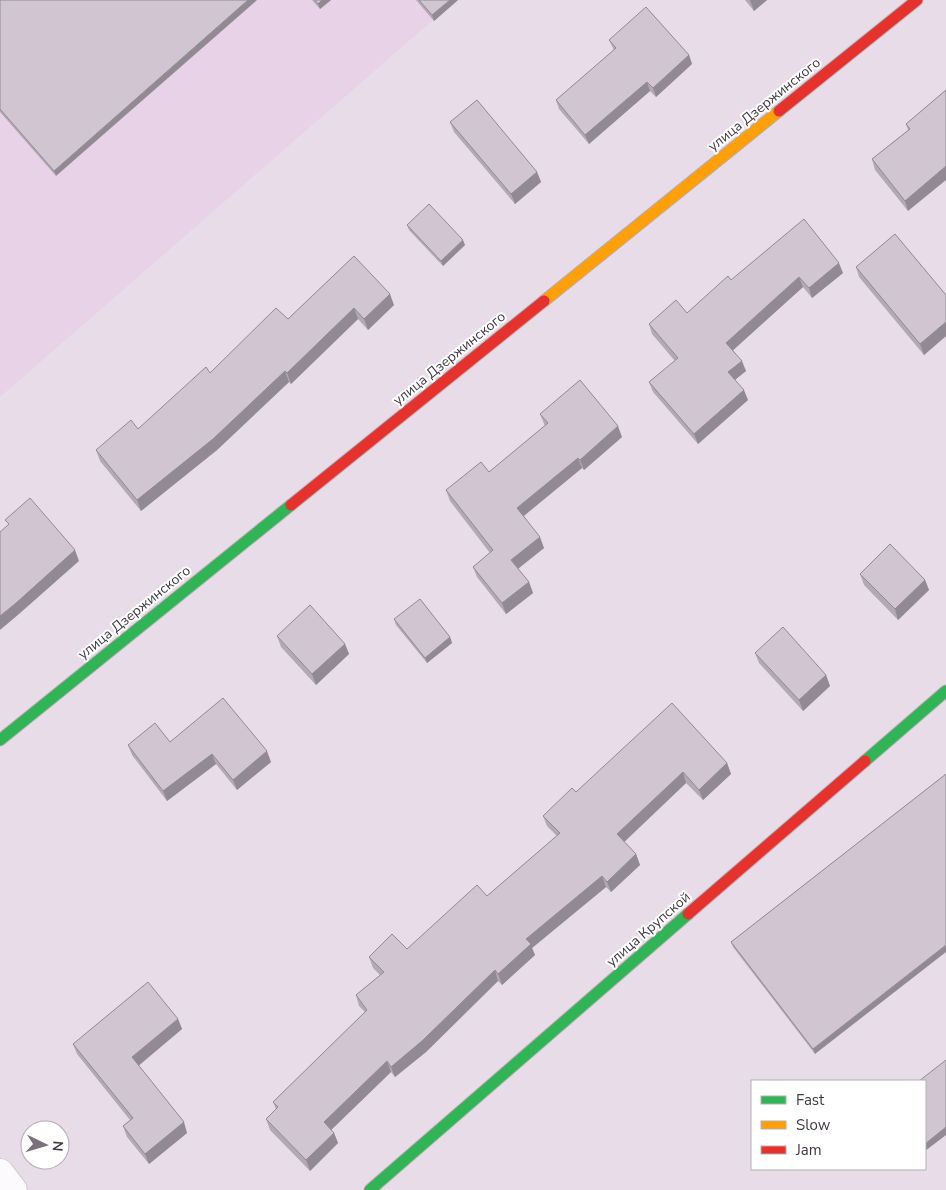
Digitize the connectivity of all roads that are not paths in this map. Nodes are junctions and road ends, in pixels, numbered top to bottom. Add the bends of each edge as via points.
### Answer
1 (917, 0) edge
2 (946, 691) edge
3 (0, 740) edge
4 (0, 1173) edge
5 (13, 1190) edge
6 (370, 1190) edge

1 - 3 street, улица Дзержинского
2 - 6 street, улица Крупской
4 - 5 street

